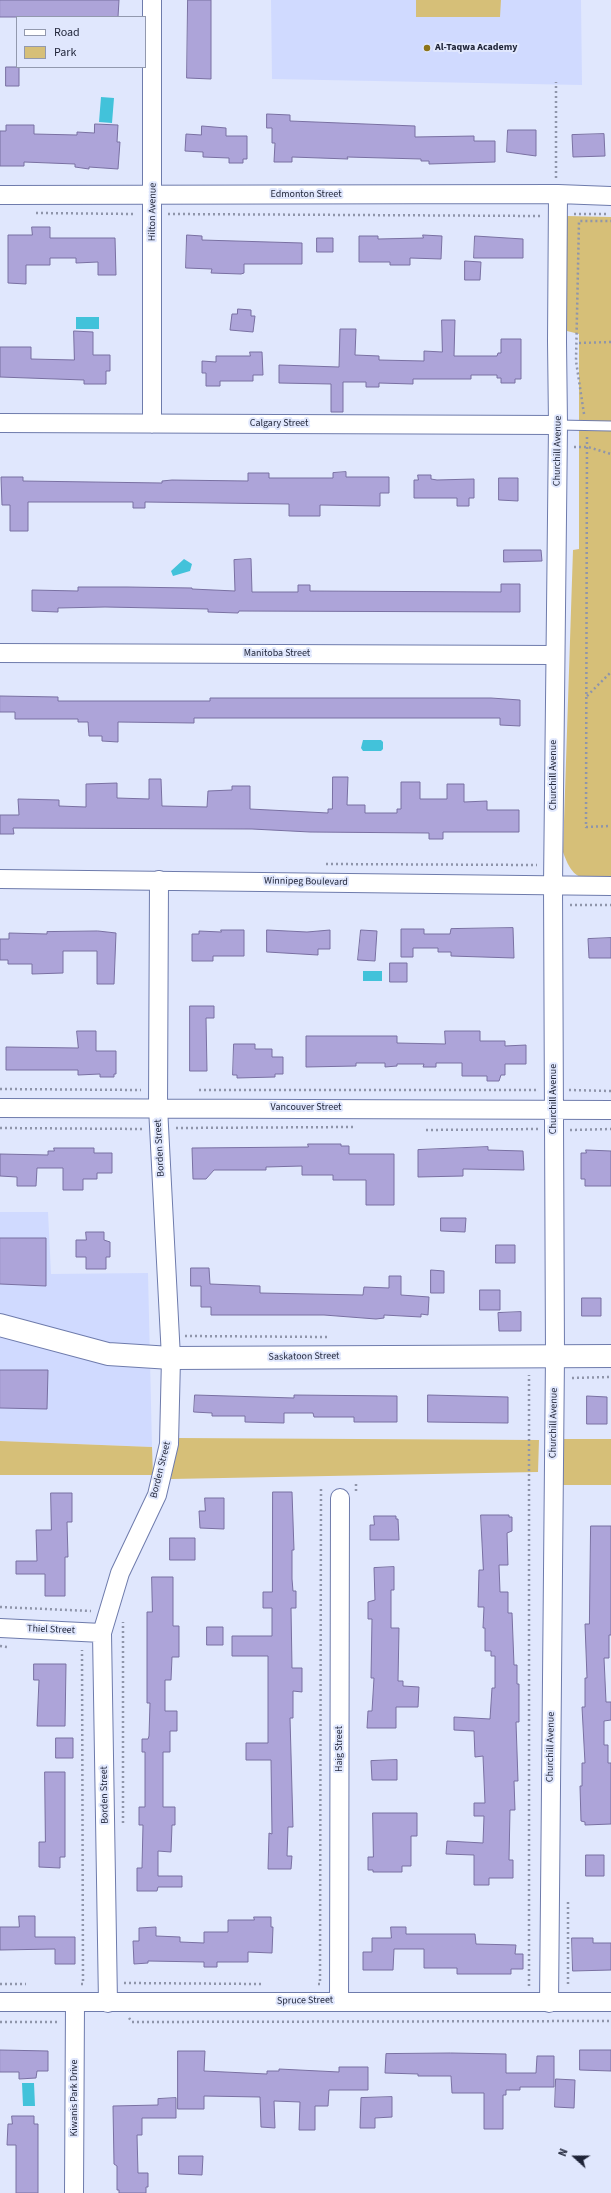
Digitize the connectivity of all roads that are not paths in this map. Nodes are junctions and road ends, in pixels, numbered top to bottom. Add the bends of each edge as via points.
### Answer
1 (152, 0) edge
2 (557, 186) junction
3 (0, 195) edge
4 (152, 196) junction
5 (611, 196) edge
6 (0, 423) edge
7 (152, 424) junction
8 (558, 425) junction
9 (611, 426) edge
10 (0, 653) edge
11 (554, 655) junction
12 (0, 879) edge
13 (159, 880) junction
14 (553, 885) junction
15 (611, 886) edge
16 (158, 1107) junction
17 (0, 1108) edge
18 (554, 1109) junction
19 (611, 1110) edge
20 (0, 1325) edge
21 (555, 1355) junction
22 (611, 1356) edge
23 (170, 1358) junction
24 (348, 1499) road end
25 (0, 1628) edge
26 (102, 1633) junction
27 (339, 2001) junction
28 (0, 2002) edge
29 (611, 2002) edge
30 (75, 2003) junction
31 (113, 2003) junction
32 (549, 2003) junction
33 (74, 2193) edge

1 - 4 street, Hilton Avenue
2 - 4 street, Edmonton Street
2 - 5 street, Edmonton Street
2 - 8 street, Churchill Avenue
3 - 4 street, Edmonton Street
4 - 7 street, Hilton Avenue
6 - 7 street, Calgary Street
7 - 8 street, Calgary Street
8 - 9 lane
8 - 11 street, Churchill Avenue
10 - 11 street, Manitoba Street
11 - 14 street, Churchill Avenue
12 - 13 street, Winnipeg Boulevard
13 - 14 street, Winnipeg Boulevard
13 - 16 street, Borden Street
14 - 15 street, Winnipeg Boulevard
14 - 18 street, Churchill Avenue
16 - 17 street, Vancouver Street
16 - 18 street, Vancouver Street
16 - 23 street, Borden Street
18 - 19 street, Vancouver Street
18 - 21 street, Churchill Avenue
20 - 23 street, Saskatoon Street via 108,1354
21 - 22 street, Saskatoon Street
21 - 23 street, Saskatoon Street
21 - 32 street, Churchill Avenue
23 - 26 street, Borden Street via 169,1444 157,1495 120,1573
24 - 27 street, Haig Street
25 - 26 street, Thiel Street
26 - 31 street, Borden Street
27 - 31 street, Spruce Street
27 - 32 street, Spruce Street
28 - 30 street, Spruce Street
29 - 32 street, Spruce Street
30 - 31 street, Spruce Street
30 - 33 street, Kiwanis Park Drive

